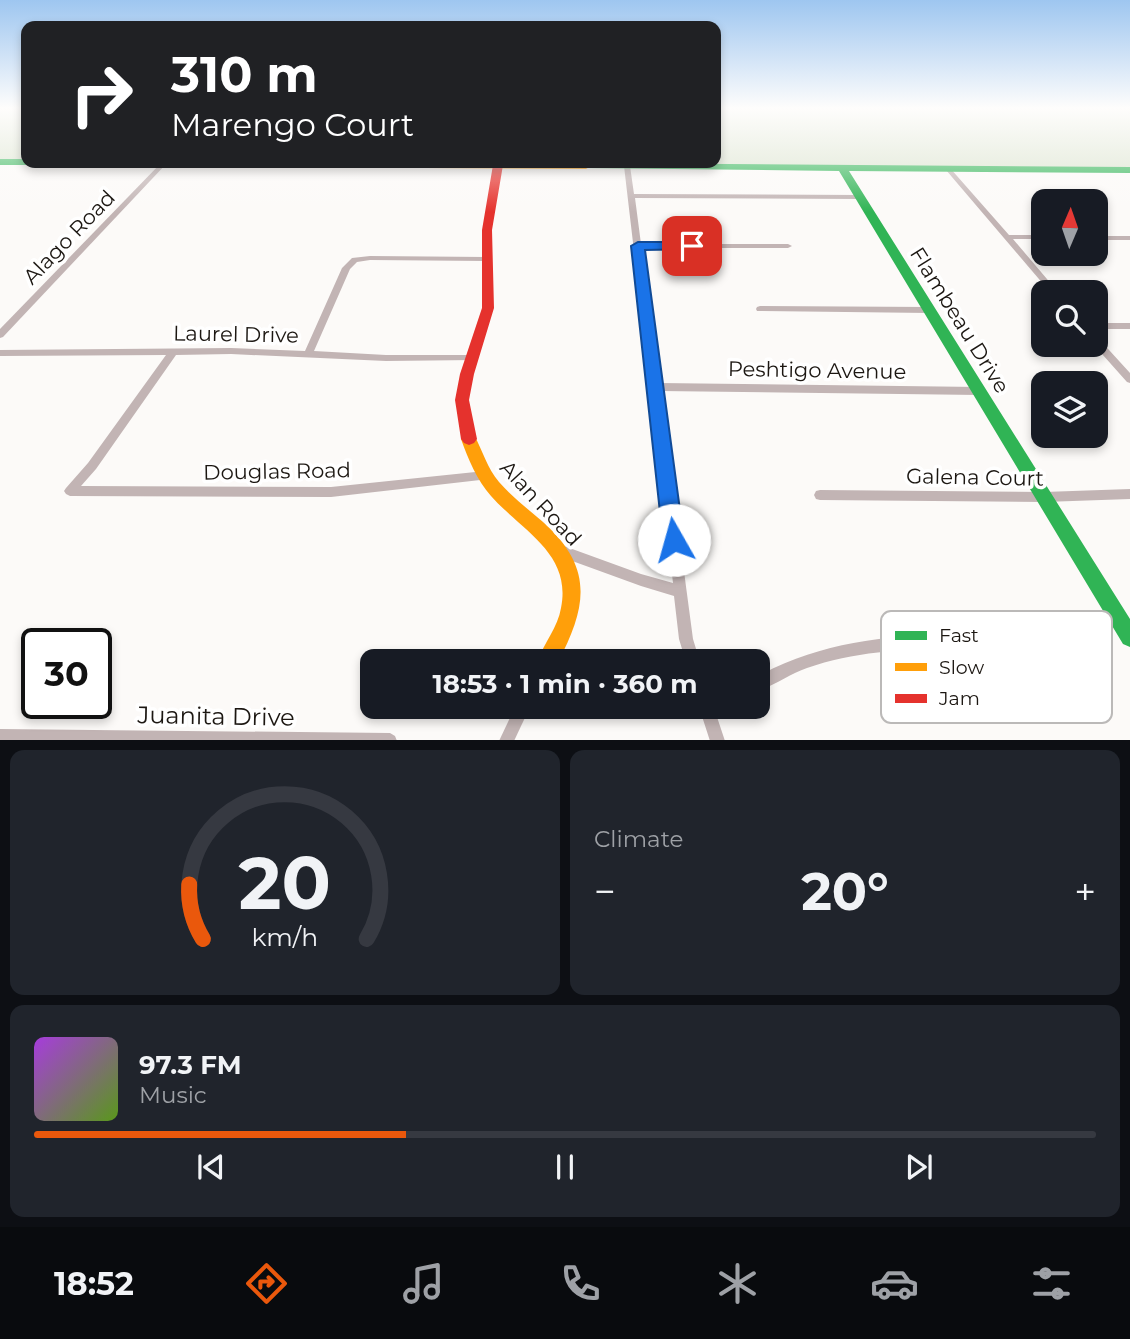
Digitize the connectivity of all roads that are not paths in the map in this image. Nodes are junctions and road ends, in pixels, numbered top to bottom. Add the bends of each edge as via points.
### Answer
1 (0, 162) edge
2 (21, 162) edge
3 (721, 167) edge
4 (159, 168) edge
5 (497, 168) edge
6 (627, 168) edge
7 (842, 168) junction
8 (948, 169) junction
9 (1130, 170) edge
10 (632, 195) junction
11 (860, 197) junction
12 (1007, 237) junction
13 (1031, 237) edge
14 (1108, 238) edge
15 (1130, 238) edge
16 (638, 246) junction
17 (788, 246) dead end
18 (486, 259) junction
19 (1044, 280) edge
20 (760, 309) dead end
21 (929, 310) junction
22 (1108, 326) edge
23 (1130, 326) edge
24 (0, 335) edge
25 (174, 351) junction
26 (0, 353) edge
27 (309, 353) junction
28 (1108, 354) edge
29 (471, 358) junction
30 (1130, 379) edge
31 (656, 387) junction
32 (979, 391) junction
33 (485, 476) junction
34 (1130, 494) edge
35 (820, 495) dead end
36 (1044, 497) junction
37 (564, 552) junction
38 (680, 591) junction
39 (1130, 637) edge
40 (881, 645) edge
41 (554, 649) edge
42 (691, 649) edge
43 (770, 678) edge
44 (517, 719) edge
45 (713, 719) edge
46 (0, 737) edge
47 (390, 740) edge
48 (506, 740) edge
49 (718, 740) edge

1 - 2 street
3 - 7 street
4 - 24 street, Alago Road
5 - 18 street, Alan Road
6 - 10 street
7 - 8 street
7 - 11 street, Flambeau Drive
8 - 9 street
8 - 12 street
10 - 11 street
10 - 16 street
11 - 21 street, Flambeau Drive
12 - 13 street
12 - 19 street
14 - 15 street
16 - 17 street
16 - 31 street
18 - 27 street via 355,260 346,268
18 - 29 street, Alan Road via 486,316
20 - 21 street
21 - 32 street, Flambeau Drive
22 - 23 street
25 - 26 street, Laurel Drive
25 - 27 street, Laurel Drive
25 - 33 street, Douglas Road via 70,491 331,492
27 - 29 street, Laurel Drive
28 - 30 street
29 - 33 street, Alan Road via 463,383 463,415
31 - 32 street, Peshtigo Avenue
31 - 38 street
32 - 36 street, Flambeau Drive
33 - 37 street, Alan Road via 511,506
34 - 36 street, Galena Court
35 - 36 street, Galena Court
36 - 39 street, Flambeau Drive
37 - 38 street
37 - 41 street, Alan Road via 574,580 573,600
38 - 42 street
40 - 43 street via 813,658
44 - 48 street
45 - 49 street
46 - 47 street, Juanita Drive

